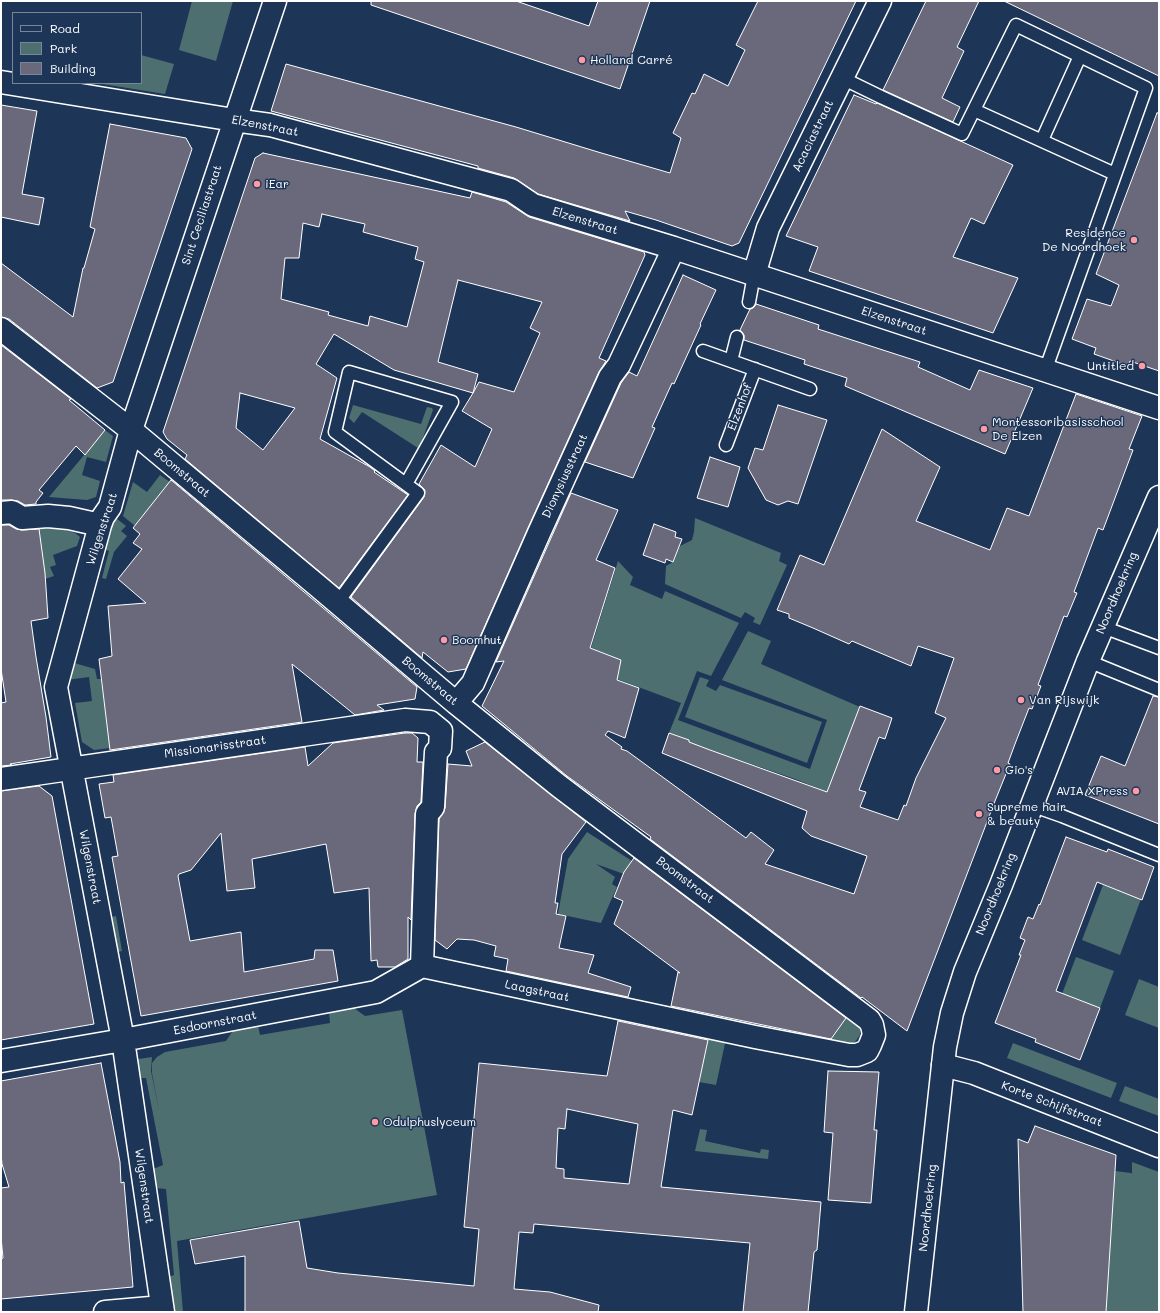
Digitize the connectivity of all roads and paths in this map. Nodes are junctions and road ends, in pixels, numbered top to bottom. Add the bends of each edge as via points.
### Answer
1 (275, 1) edge
2 (880, 1) edge
3 (1080, 56) junction
4 (842, 78) junction
5 (1, 82) edge
6 (12, 84) edge
7 (13, 84) edge
8 (974, 110) junction
9 (234, 120) junction
10 (1042, 140) junction
11 (1115, 174) junction
12 (674, 248) junction
13 (754, 275) junction
14 (749, 302) dead end
15 (1, 329) edge
16 (737, 337) dead end
17 (703, 351) dead end
18 (731, 361) junction
19 (755, 370) junction
20 (1045, 371) junction
21 (810, 389) dead end
22 (1158, 408) edge
23 (131, 430) junction
24 (726, 445) dead end
25 (406, 484) junction
26 (1159, 497) edge
27 (1, 513) edge
28 (100, 525) junction
29 (338, 602) junction
30 (1103, 626) junction
31 (1159, 648) edge
32 (1088, 660) junction
33 (1159, 690) edge
34 (453, 700) junction
35 (430, 722) junction
36 (71, 768) junction
37 (1, 778) edge
38 (1031, 805) junction
39 (1159, 855) edge
40 (422, 966) junction
41 (869, 1020) joint
42 (123, 1040) junction
43 (1, 1061) edge
44 (943, 1064) junction
45 (1159, 1146) edge
46 (162, 1310) edge
47 (105, 1312) edge
48 (916, 1312) edge

1 - 9 street, Sint Ceciliastraat
2 - 4 street, Acaciastraat
3 - 8 lane via 1016,25
3 - 10 lane
3 - 11 lane via 1146,88
4 - 8 lane via 962,134
4 - 13 street, Acaciastraat via 768,228
5 - 6 street, Elzenstraat
7 - 9 street, Elzenstraat
8 - 10 lane
9 - 12 street, Elzenstraat via 270,125 511,190 533,205
9 - 23 street, Sint Ceciliastraat
10 - 11 lane
11 - 20 lane
12 - 13 street, Elzenstraat
12 - 34 street, Dionysiusstraat via 619,365 610,377 473,683
13 - 14 lane
13 - 20 street, Elzenstraat
15 - 23 street, Boomstraat
16 - 18 lane
17 - 18 lane, Elzenhof
18 - 19 lane, Elzenhof
19 - 21 lane, Elzenhof
19 - 24 lane, Elzenhof
20 - 22 street, Elzenstraat
23 - 28 street, Wilgenstraat via 110,507
23 - 29 street, Boomstraat
25 - 25 lane via 335,432 350,372 452,402
25 - 29 lane via 418,493
26 - 30 street, Noordhoekring
27 - 28 street via 12,512 22,518 69,518
28 - 36 street, Wilgenstraat via 56,687
29 - 34 street, Boomstraat
30 - 31 lane
30 - 32 street, Noordhoekring
32 - 33 lane
32 - 38 street, Noordhoekring
34 - 35 street, Dionysiusstraat
34 - 41 street, Boomstraat via 559,786
35 - 36 street, Missionarisstraat via 405,720
35 - 40 street via 440,731 440,748 436,752 433,807 427,814
36 - 37 street, Missionarisstraat
36 - 42 street, Wilgenstraat
38 - 39 lane
38 - 44 street, Noordhoekring via 964,972 952,1013
40 - 41 street, Laagstraat via 748,1036 849,1055 862,1054 870,1046 874,1030
40 - 42 street, Esdoornstraat via 376,992
42 - 43 street, Esdoornstraat
42 - 46 street, Wilgenstraat
44 - 45 street, Korte Schijfstraat via 974,1073
44 - 48 street, Noordhoekring
46 - 47 street

